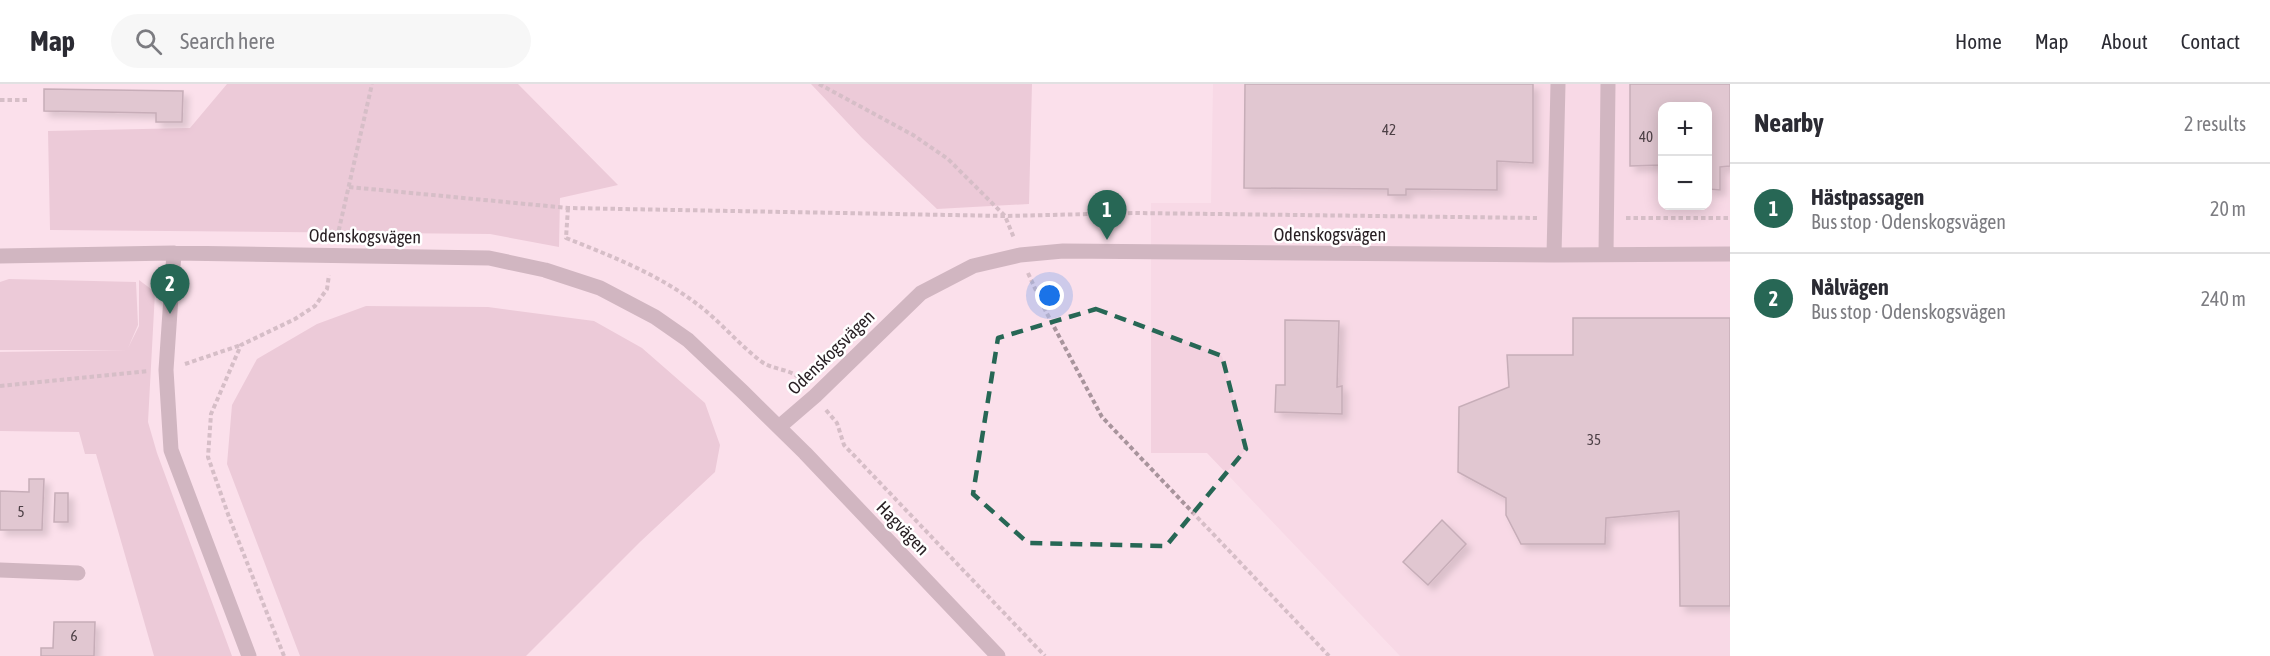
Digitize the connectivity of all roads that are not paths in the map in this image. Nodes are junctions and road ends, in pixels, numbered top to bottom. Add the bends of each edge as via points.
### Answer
1 (1558, 84) edge
2 (1608, 84) edge
3 (174, 253) junction
4 (1606, 254) junction
5 (1730, 254) edge
6 (1554, 255) junction
7 (0, 256) edge
8 (779, 427) junction
9 (0, 570) edge
10 (78, 573) dead end
11 (249, 656) edge
12 (998, 656) edge

1 - 6 street
2 - 4 street
3 - 7 street, Odenskogsvägen
3 - 8 street, Odenskogsvägen via 489,258 545,270 600,288 655,318 687,340
3 - 11 street via 166,370 171,450
4 - 5 street, Odenskogsvägen
4 - 6 street, Odenskogsvägen
6 - 8 street, Odenskogsvägen via 1020,255 973,266 921,293
8 - 12 street, Hagvägen
9 - 10 street

